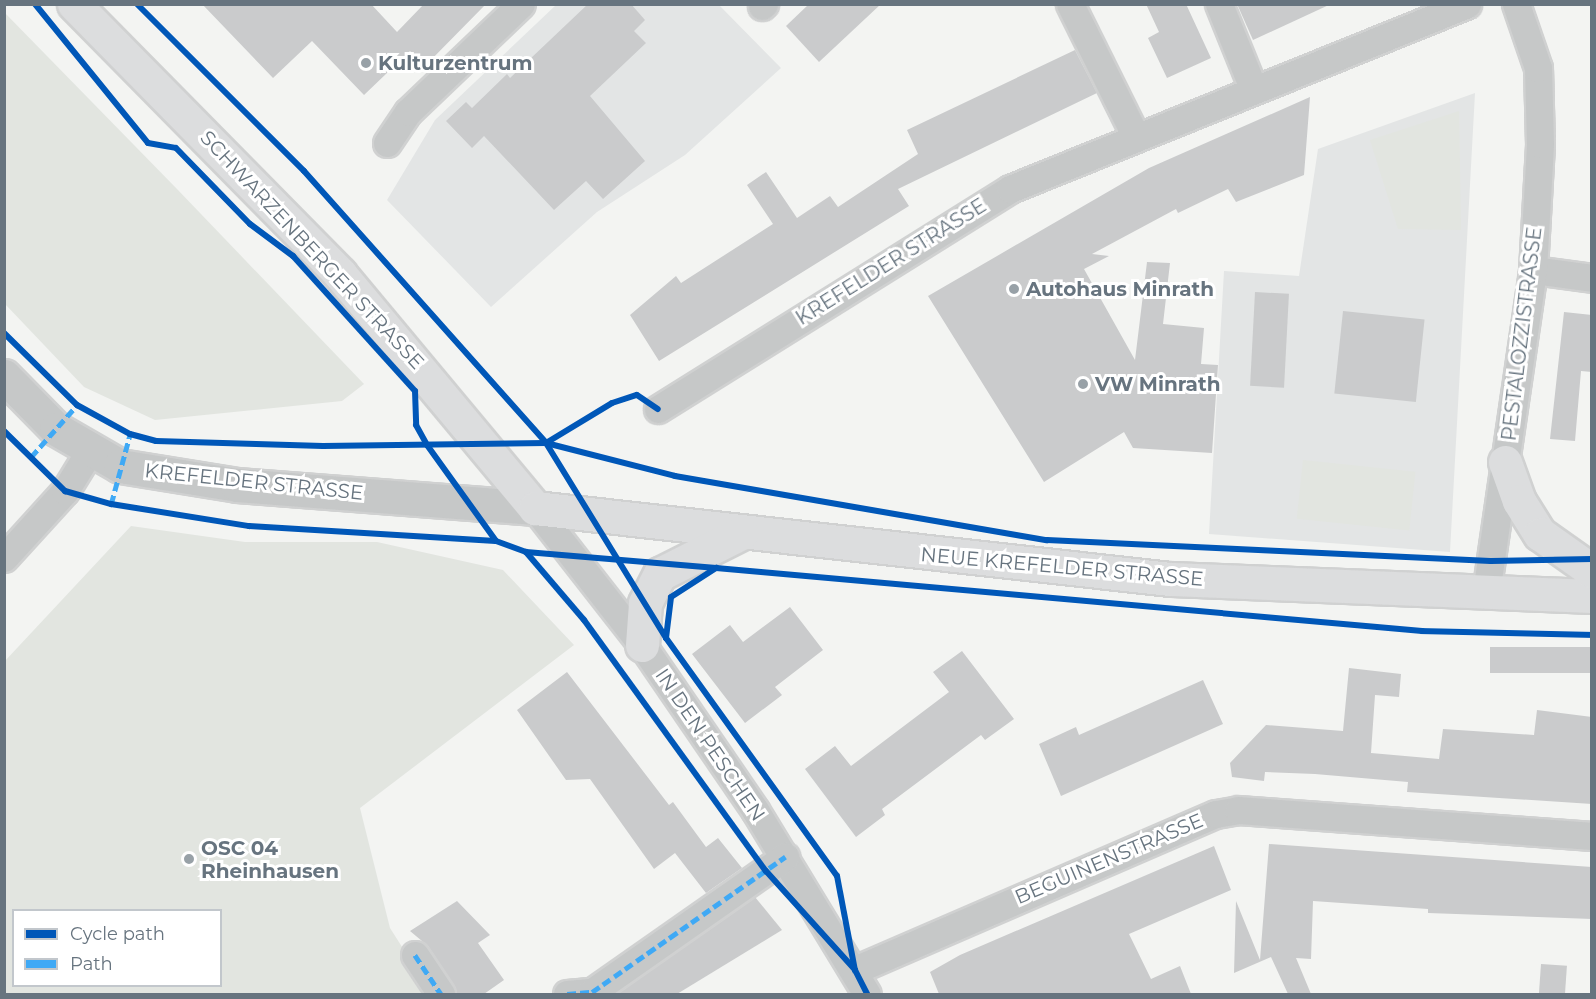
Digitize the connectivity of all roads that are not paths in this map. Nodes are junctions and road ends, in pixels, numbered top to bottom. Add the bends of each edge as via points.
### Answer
1 (74, 4) edge
2 (521, 4) edge
3 (1070, 4) edge
4 (1218, 4) edge
5 (1467, 4) edge
6 (1516, 4) edge
7 (1253, 88) junction
8 (1136, 137) junction
9 (387, 143) dead end
10 (1533, 270) junction
11 (1592, 278) edge
12 (4, 376) edge
13 (658, 409) dead end
14 (89, 452) junction
15 (1505, 462) junction
16 (535, 508) junction
17 (741, 534) junction
18 (4, 558) edge
19 (1592, 571) edge
20 (1486, 593) junction
21 (1592, 596) edge
22 (642, 645) junction
23 (1592, 836) edge
24 (784, 857) junction
25 (415, 955) dead end
26 (855, 970) junction
27 (441, 994) edge
28 (567, 994) edge
29 (867, 994) edge

1 - 16 main road, SCHWARZENBERGER STRASSE via 340,274
2 - 9 street via 408,112
3 - 8 street
4 - 7 street
5 - 7 street, KREFELDER STRASSE
6 - 10 street, PESTALOZZISTRASSE via 1538,68
7 - 8 street, KREFELDER STRASSE
8 - 13 street, KREFELDER STRASSE via 1010,189
10 - 11 street
10 - 15 street, PESTALOZZISTRASSE
12 - 14 street, KREFELDER STRASSE via 56,429
14 - 16 street, KREFELDER STRASSE via 120,466 237,484
14 - 18 street via 65,491
15 - 19 main road via 1519,501 1540,534
15 - 20 street, PESTALOZZISTRASSE
16 - 17 main road, NEUE KREFELDER STRASSE
16 - 22 street, IN DEN PESCHEN
17 - 20 main road, NEUE KREFELDER STRASSE via 1170,579
17 - 22 main road via 660,574 645,603
20 - 21 main road, NEUE KREFELDER STRASSE
22 - 24 street, IN DEN PESCHEN
23 - 26 street, BEGUINENSTRASSE via 1238,810 1216,814
24 - 26 street, IN DEN PESCHEN
24 - 28 street via 592,992
25 - 27 street
26 - 29 street, IN DEN PESCHEN

